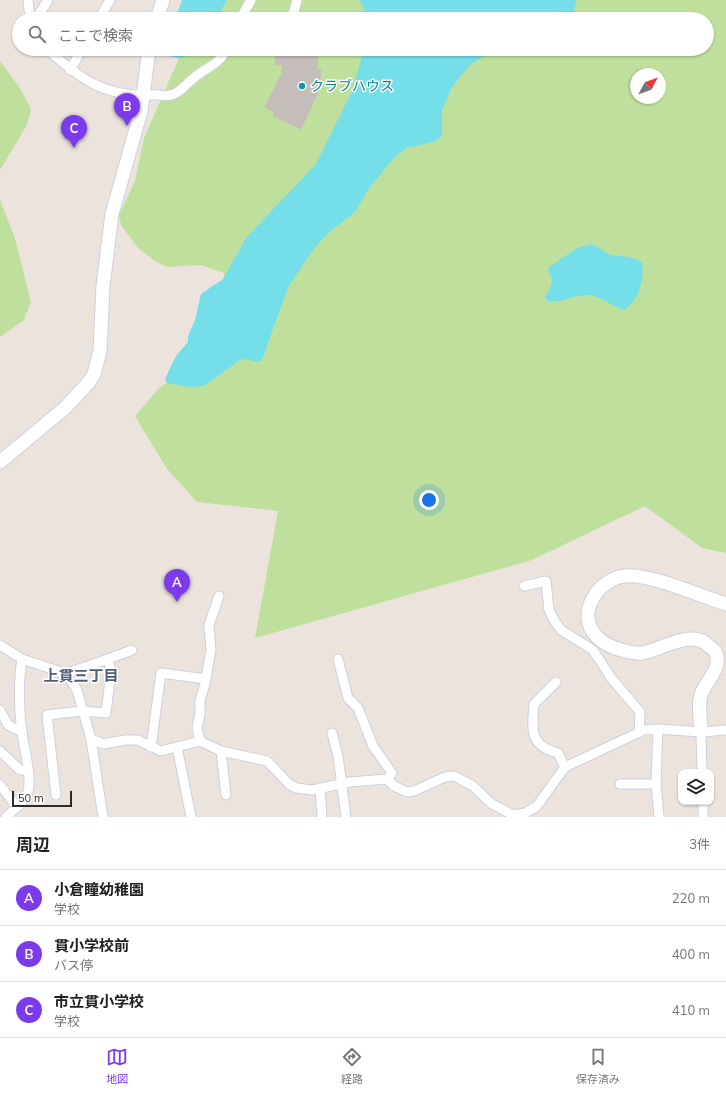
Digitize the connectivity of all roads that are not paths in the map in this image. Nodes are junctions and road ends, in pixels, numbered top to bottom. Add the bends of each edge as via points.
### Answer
1 (28, 0) edge
2 (48, 0) edge
3 (110, 0) edge
4 (163, 0) edge
5 (251, 0) edge
6 (297, 0) edge
7 (29, 12) edge
8 (40, 12) edge
9 (103, 12) edge
10 (159, 12) edge
11 (244, 12) edge
12 (294, 12) edge
13 (55, 56) edge
14 (78, 56) edge
15 (148, 56) edge
16 (221, 56) edge
17 (70, 70) junction
18 (142, 96) junction
19 (0, 462) edge
20 (524, 586) dead end
21 (219, 596) dead end
22 (726, 604) edge
23 (0, 644) edge
24 (611, 646) junction
25 (132, 650) dead end
26 (22, 659) junction
27 (338, 659) dead end
28 (599, 659) junction
29 (108, 660) junction
30 (62, 675) junction
31 (206, 679) junction
32 (556, 682) dead end
33 (0, 710) edge
34 (82, 710) junction
35 (658, 729) junction
36 (726, 730) edge
37 (22, 732) junction
38 (701, 732) junction
39 (332, 733) dead end
40 (638, 733) junction
41 (91, 738) junction
42 (200, 741) junction
43 (151, 747) junction
44 (177, 747) junction
45 (0, 751) edge
46 (221, 751) junction
47 (564, 767) junction
48 (702, 769) edge
49 (28, 770) junction
50 (388, 779) junction
51 (342, 783) junction
52 (620, 784) dead end
53 (656, 784) junction
54 (0, 785) edge
55 (320, 788) junction
56 (56, 795) dead end
57 (226, 795) dead end
58 (702, 805) edge
59 (17, 806) junction
60 (514, 816) edge
61 (6, 817) edge
62 (103, 817) edge
63 (190, 817) edge
64 (322, 817) edge
65 (346, 817) edge
66 (659, 817) edge
67 (703, 817) edge

1 - 7 street
2 - 8 street
3 - 9 street
4 - 10 street
5 - 11 street
6 - 12 street
13 - 17 street
14 - 17 street
15 - 18 street
16 - 18 street via 215,64 194,77 176,93 169,96
17 - 18 street via 105,90
18 - 19 street via 137,131 112,214 103,286 100,351 94,374 66,407
20 - 28 street via 546,581 549,610 554,620 561,630 593,650
21 - 31 street via 209,625 211,650
22 - 24 street via 638,577 624,576 610,580 592,599 587,622 599,638
23 - 26 street
24 - 28 street
24 - 38 street via 640,653 654,651 685,639 697,639 707,643 716,653 717,664 702,693
25 - 29 street
26 - 30 street via 58,671
26 - 37 street via 18,681
27 - 50 street via 348,698 358,708 373,746 392,773
28 - 40 street via 640,712
29 - 30 street
29 - 34 street via 111,671 106,713
30 - 34 street via 71,680 77,690
31 - 42 street via 200,700 197,728
31 - 43 street via 161,674
32 - 47 street via 534,704 532,726 535,741 545,750 558,753
33 - 37 street via 8,725
34 - 41 street
34 - 56 street via 47,715
35 - 38 street
35 - 40 street
35 - 53 street
36 - 38 street
37 - 49 street
38 - 48 street
39 - 51 street
40 - 47 street
41 - 43 street via 103,744 138,740
41 - 62 street
42 - 44 street
42 - 46 street
43 - 44 street via 161,751
44 - 63 street
45 - 49 street via 20,770
46 - 55 street via 267,761 296,788
46 - 57 street
47 - 60 street via 537,806
49 - 59 street via 26,798
50 - 51 street
50 - 60 street via 394,786 407,792 454,776 473,786 492,804
51 - 55 street
51 - 65 street
52 - 53 street
53 - 66 street
54 - 59 street
55 - 64 street
58 - 67 street
59 - 61 street

